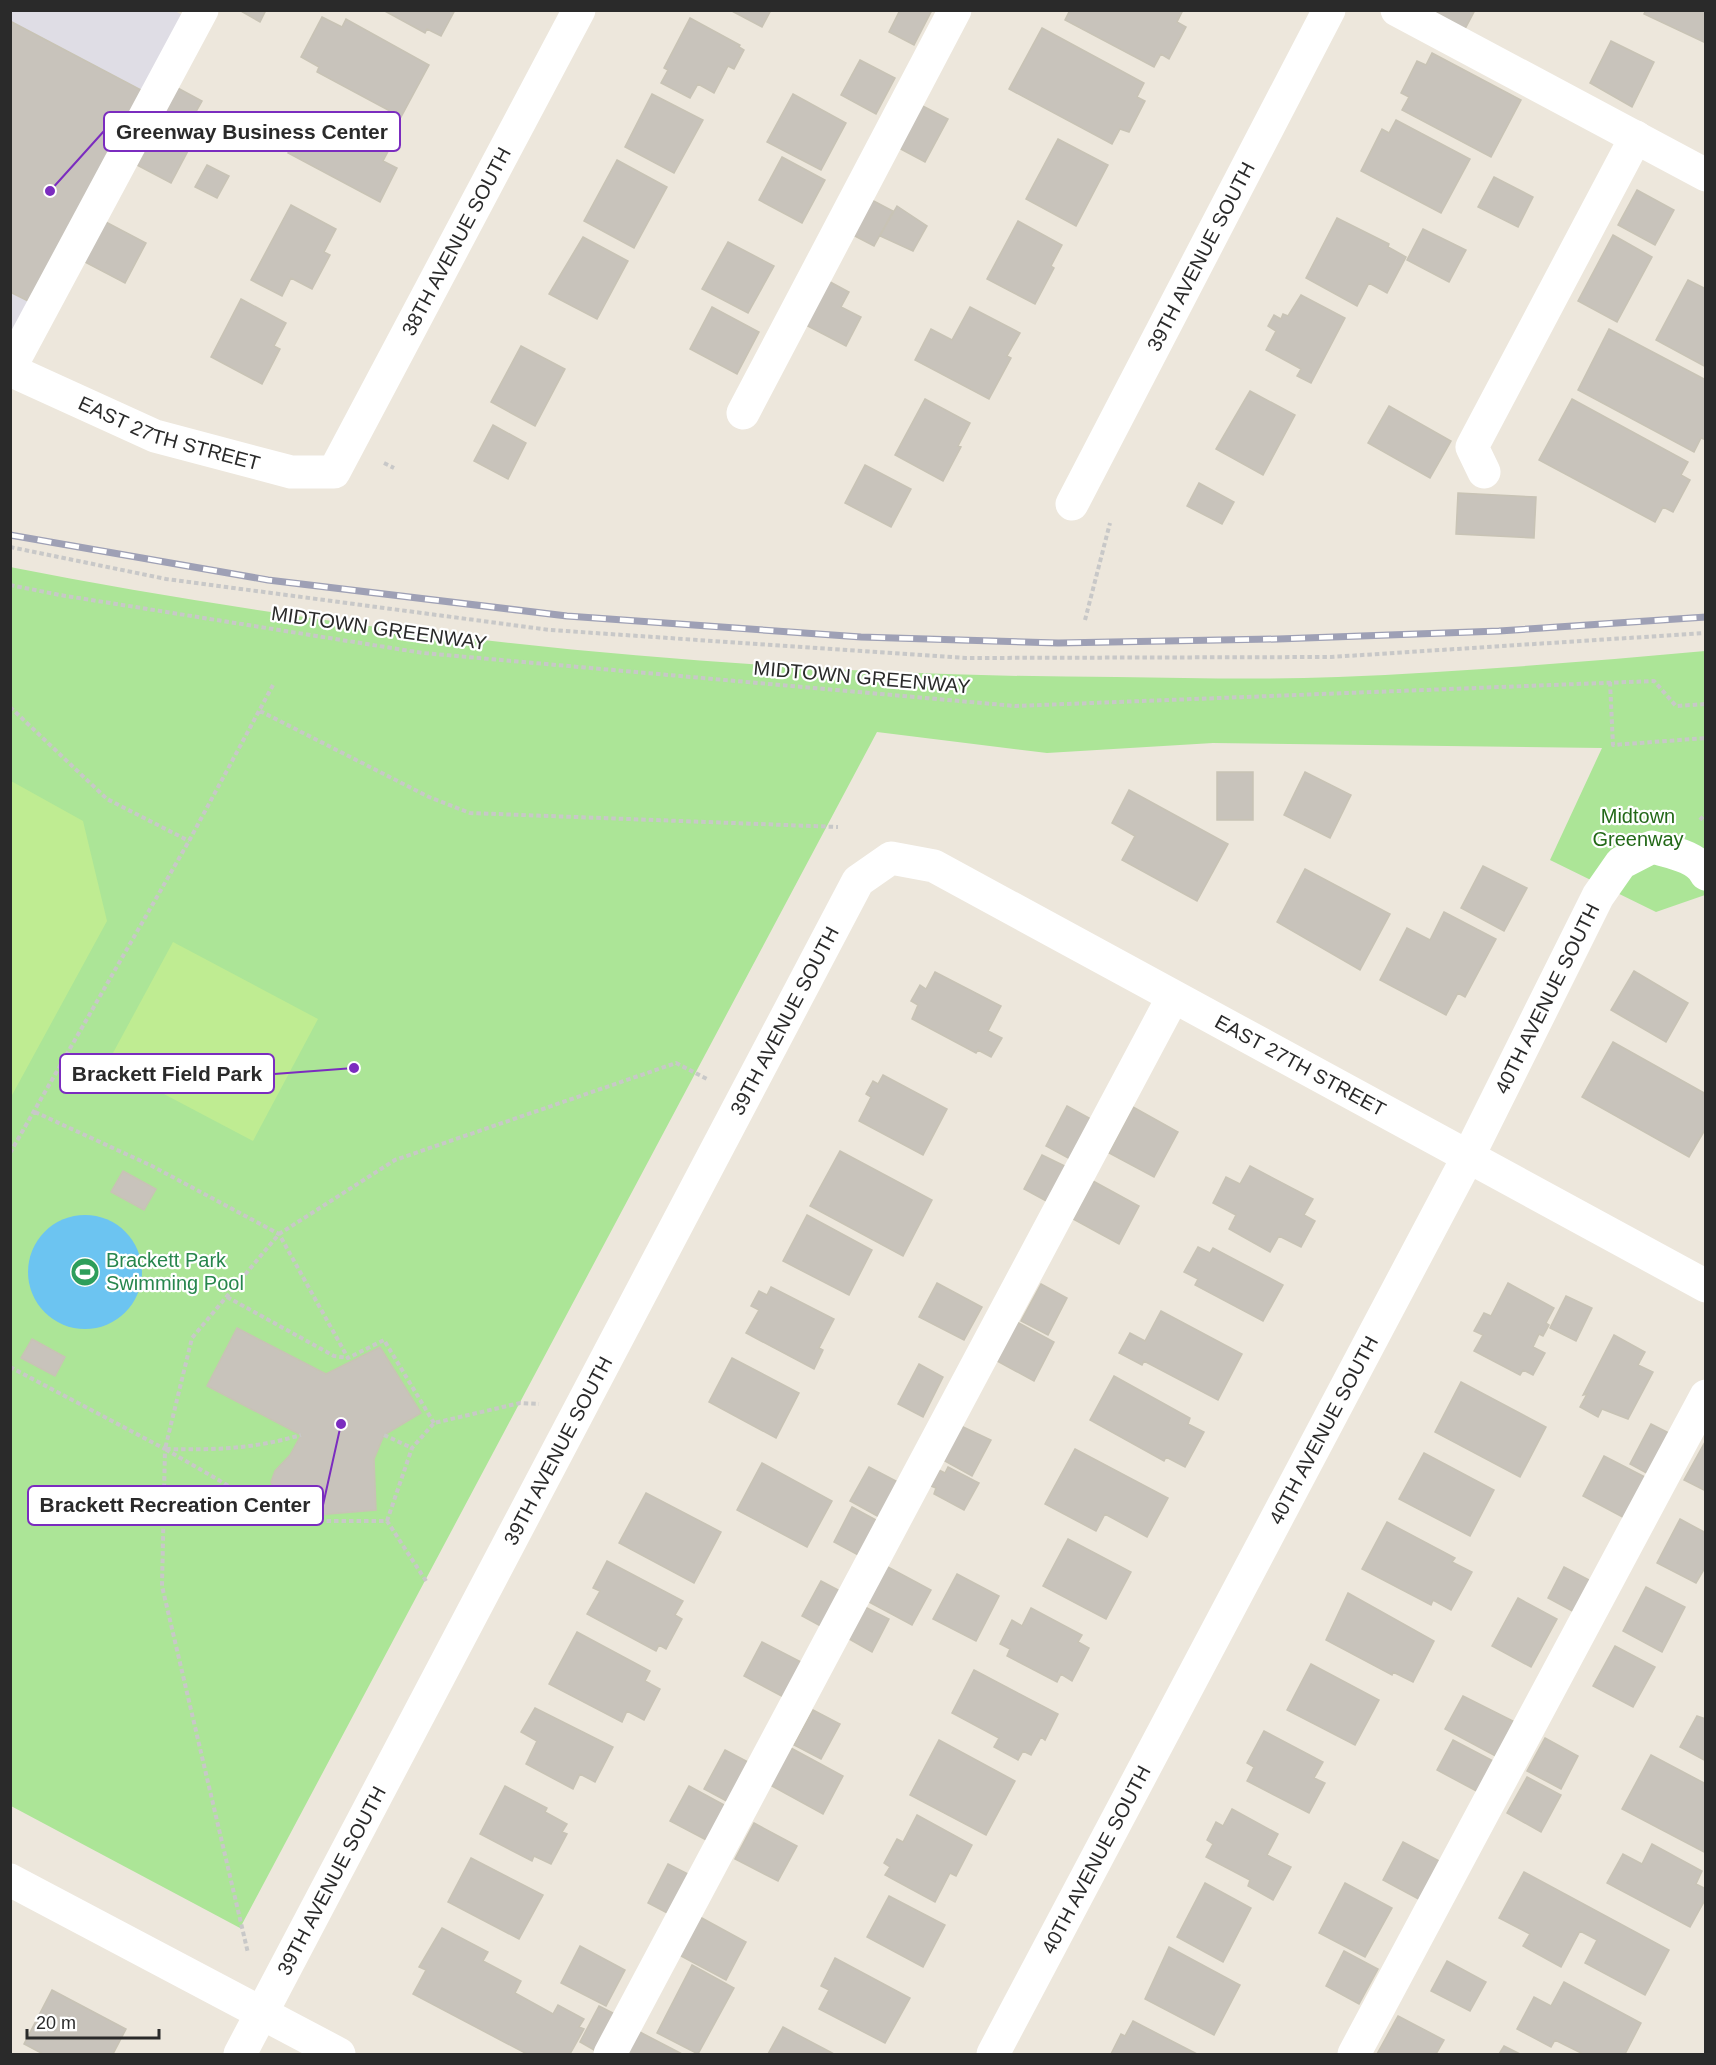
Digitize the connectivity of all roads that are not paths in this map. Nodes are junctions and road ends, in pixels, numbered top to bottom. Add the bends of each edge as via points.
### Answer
1 (202, 10) edge
2 (579, 10) edge
3 (955, 10) edge
4 (1329, 10) edge
5 (1397, 10) edge
6 (1636, 137) junction
7 (1706, 175) edge
8 (10, 369) edge
9 (743, 412) dead end
10 (334, 472) joint
11 (1484, 472) dead end
12 (1072, 504) dead end
13 (891, 858) joint
14 (1694, 865) edge
15 (1173, 997) junction
16 (1468, 1157) junction
17 (1706, 1286) edge
18 (1706, 1396) edge
19 (10, 1880) edge
20 (262, 2014) junction
21 (240, 2055) edge
22 (339, 2055) edge
23 (610, 2055) edge
24 (993, 2055) edge
25 (1354, 2055) edge

1 - 8 street
2 - 10 street, 38TH AVENUE SOUTH
3 - 9 street
4 - 12 street, 39TH AVENUE SOUTH
5 - 6 street
6 - 7 street
6 - 11 street via 1472,447
8 - 10 street, EAST 27TH STREET via 155,435 291,472
13 - 15 street, EAST 27TH STREET via 934,867
13 - 20 street, 39TH AVENUE SOUTH via 858,881
14 - 16 street, 40TH AVENUE SOUTH via 1652,847 1621,863 1598,896
15 - 16 street, EAST 27TH STREET
15 - 23 street
16 - 17 street, EAST 27TH STREET
16 - 24 street, 40TH AVENUE SOUTH
18 - 25 street
19 - 20 street
20 - 21 street, 39TH AVENUE SOUTH
20 - 22 street

